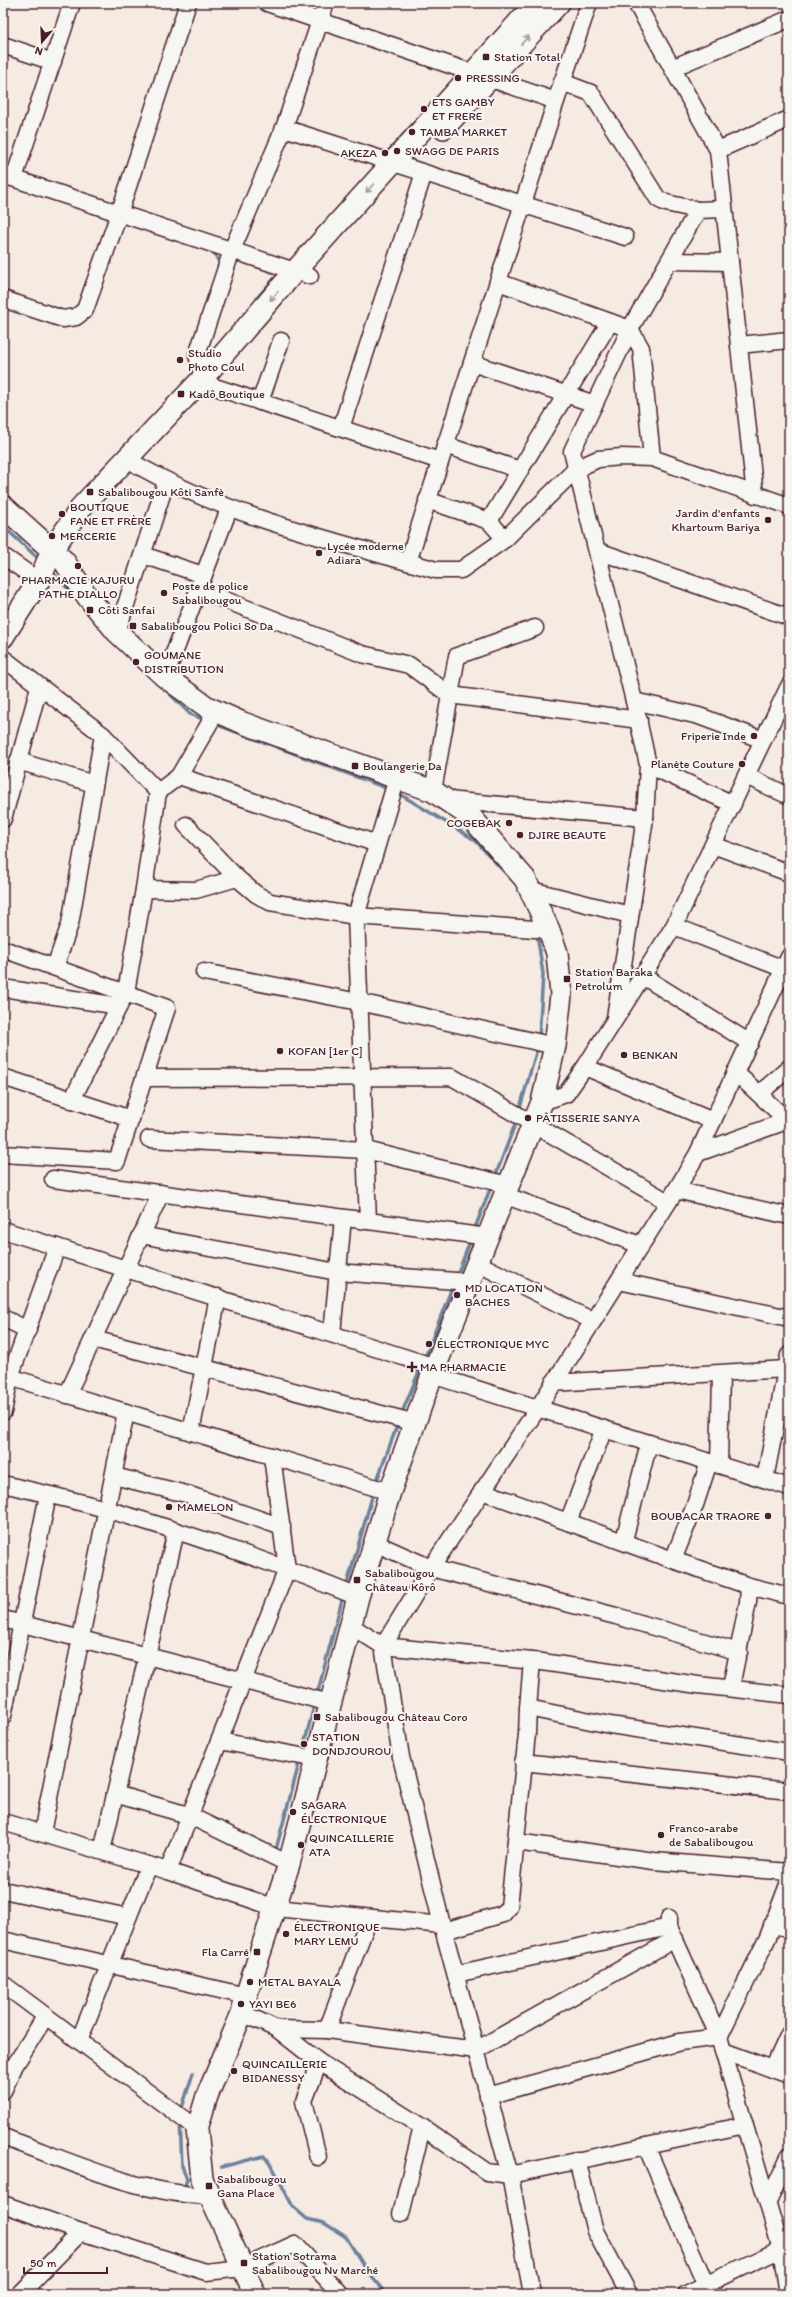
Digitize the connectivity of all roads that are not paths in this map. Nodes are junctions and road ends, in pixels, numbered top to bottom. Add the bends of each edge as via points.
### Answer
1 (72, 3) edge
2 (188, 3) edge
3 (267, 3) edge
4 (326, 3) edge
5 (536, 3) edge
6 (559, 3) edge
7 (589, 3) edge
8 (636, 3) edge
9 (789, 19) edge
10 (321, 21) junction
11 (3, 45) edge
12 (53, 62) junction
13 (672, 68) junction
14 (483, 75) junction
15 (562, 82) junction
16 (556, 101) junction
17 (789, 119) edge
18 (284, 128) junction
19 (718, 150) junction
20 (408, 168) junction
21 (8, 176) edge
22 (523, 205) junction
23 (724, 209) junction
24 (698, 210) junction
25 (120, 214) junction
26 (624, 237) dead end
27 (232, 250) junction
28 (670, 261) junction
29 (730, 262) junction
30 (302, 274) junction
31 (498, 282) junction
32 (3, 299) edge
33 (610, 322) junction
34 (630, 329) junction
35 (789, 340) edge
36 (281, 341) dead end
37 (739, 345) junction
38 (472, 363) junction
39 (208, 382) junction
40 (566, 394) junction
41 (260, 402) junction
42 (595, 404) junction
43 (341, 428) junction
44 (445, 445) junction
45 (652, 458) junction
46 (440, 461) junction
47 (137, 466) junction
48 (576, 469) junction
49 (520, 470) junction
50 (166, 482) junction
51 (755, 496) junction
52 (428, 500) junction
53 (3, 506) edge
54 (789, 506) edge
55 (229, 509) junction
56 (489, 521) junction
57 (505, 539) junction
58 (598, 551) junction
59 (143, 555) junction
60 (3, 556) edge
61 (58, 556) junction
62 (408, 562) junction
63 (40, 579) junction
64 (201, 583) junction
65 (789, 617) edge
66 (535, 628) dead end
67 (117, 632) junction
68 (3, 637) edge
69 (3, 658) edge
70 (165, 677) junction
71 (789, 686) edge
72 (38, 687) junction
73 (450, 695) junction
74 (634, 701) junction
75 (216, 712) junction
76 (639, 720) junction
77 (103, 735) junction
78 (763, 740) junction
79 (18, 761) junction
80 (648, 765) junction
81 (179, 776) junction
82 (746, 776) junction
83 (397, 778) junction
84 (94, 784) junction
85 (7, 787) edge
86 (158, 792) junction
87 (440, 796) junction
88 (789, 796) edge
89 (733, 804) junction
90 (645, 818) junction
91 (3, 819) edge
92 (186, 825) dead end
93 (377, 844) junction
94 (713, 845) junction
95 (789, 873) edge
96 (237, 878) junction
97 (144, 889) junction
98 (531, 890) junction
99 (630, 915) junction
100 (356, 916) junction
101 (674, 926) junction
102 (549, 930) junction
103 (3, 949) edge
104 (787, 965) edge
105 (55, 967) junction
106 (204, 972) dead end
107 (641, 975) junction
108 (3, 988) edge
109 (126, 992) junction
110 (359, 1002) junction
111 (119, 1006) junction
112 (615, 1018) junction
113 (750, 1043) junction
114 (556, 1046) junction
115 (585, 1067) junction
116 (789, 1068) edge
117 (736, 1072) junction
118 (3, 1077) edge
119 (145, 1078) junction
120 (364, 1079) junction
121 (759, 1094) junction
122 (72, 1100) junction
123 (542, 1102) junction
124 (131, 1120) junction
125 (713, 1121) junction
126 (788, 1121) edge
127 (533, 1124) junction
128 (149, 1139) dead end
129 (366, 1150) junction
130 (698, 1153) junction
131 (3, 1154) edge
132 (54, 1179) dead end
133 (506, 1190) junction
134 (161, 1193) junction
135 (672, 1196) junction
136 (789, 1216) edge
137 (343, 1218) junction
138 (368, 1221) junction
139 (3, 1230) edge
140 (142, 1235) junction
141 (488, 1237) junction
142 (640, 1245) junction
143 (57, 1247) junction
144 (477, 1263) junction
145 (126, 1268) junction
146 (338, 1272) junction
147 (619, 1281) junction
148 (469, 1282) junction
149 (218, 1298) junction
150 (3, 1318) edge
151 (789, 1318) edge
152 (593, 1321) junction
153 (28, 1330) junction
154 (332, 1334) junction
155 (93, 1340) junction
156 (788, 1362) edge
157 (204, 1369) junction
158 (434, 1371) junction
159 (721, 1374) junction
160 (7, 1376) edge
161 (553, 1383) junction
162 (67, 1395) junction
163 (538, 1408) junction
164 (3, 1412) edge
165 (126, 1412) junction
166 (416, 1423) junction
167 (604, 1429) junction
168 (191, 1432) junction
169 (650, 1443) junction
170 (272, 1456) junction
171 (714, 1464) junction
172 (114, 1476) junction
173 (765, 1479) junction
174 (3, 1484) edge
175 (789, 1487) edge
176 (482, 1490) junction
177 (390, 1492) junction
178 (48, 1495) junction
179 (108, 1510) junction
180 (568, 1522) junction
181 (282, 1527) junction
182 (176, 1531) junction
183 (624, 1540) junction
184 (375, 1543) junction
185 (673, 1560) junction
186 (431, 1568) junction
187 (287, 1569) junction
188 (749, 1586) junction
189 (788, 1593) edge
190 (358, 1597) junction
191 (3, 1619) edge
192 (22, 1624) junction
193 (351, 1626) junction
194 (82, 1639) junction
195 (383, 1646) junction
196 (739, 1652) junction
197 (147, 1656) junction
198 (532, 1661) junction
199 (243, 1680) junction
200 (731, 1687) junction
201 (789, 1695) edge
202 (330, 1703) junction
203 (528, 1708) junction
204 (3, 1716) edge
205 (219, 1741) junction
206 (789, 1752) edge
207 (317, 1759) junction
208 (523, 1762) junction
209 (789, 1792) edge
210 (115, 1794) junction
211 (188, 1815) junction
212 (3, 1822) edge
213 (42, 1833) junction
214 (516, 1842) junction
215 (102, 1851) junction
216 (289, 1864) junction
217 (149, 1865) junction
218 (168, 1871) junction
219 (789, 1872) edge
220 (789, 1882) edge
221 (3, 1890) edge
222 (276, 1908) junction
223 (128, 1917) junction
224 (369, 1918) junction
225 (772, 1925) junction
226 (443, 1928) junction
227 (671, 1928) junction
228 (789, 1928) edge
229 (3, 1940) edge
230 (109, 1963) junction
231 (456, 1974) junction
232 (3, 1984) edge
233 (244, 2004) junction
234 (45, 2017) junction
235 (277, 2029) junction
236 (327, 2030) junction
237 (789, 2034) edge
238 (79, 2041) junction
239 (721, 2044) junction
240 (476, 2050) junction
241 (9, 2062) edge
242 (319, 2062) junction
243 (773, 2069) junction
244 (789, 2075) edge
245 (3, 2091) edge
246 (488, 2096) junction
247 (745, 2125) junction
248 (422, 2127) junction
249 (197, 2129) junction
250 (3, 2137) edge
251 (646, 2146) junction
252 (318, 2157) dead end
253 (789, 2157) edge
254 (577, 2160) junction
255 (510, 2175) junction
256 (209, 2196) junction
257 (768, 2202) junction
258 (3, 2204) edge
259 (401, 2214) dead end
260 (80, 2232) junction
261 (781, 2249) junction
262 (242, 2268) junction
263 (706, 2285) junction
264 (26, 2293) edge
265 (255, 2294) edge
266 (340, 2294) edge
267 (532, 2294) edge
268 (629, 2294) edge
269 (686, 2294) edge
270 (788, 2294) edge

1 - 12 street
2 - 25 street
3 - 10 street
4 - 10 street
5 - 14 main road
14 -> 6 main road
7 - 15 street
8 - 13 street
9 - 13 street
10 - 14 street
10 - 18 street
11 - 12 street
12 - 21 street
13 - 19 street
14 - 16 street
14 - 20 main road
15 - 16 street
15 - 24 street via 591,93 658,199
16 - 22 street
17 - 19 street
18 - 20 street
18 - 27 street
19 - 23 street
20 - 22 street
20 - 30 main road
20 - 43 street
21 - 25 street
22 - 26 street
22 - 31 street
23 - 24 street
23 - 29 street
24 - 28 street
25 - 27 street
25 - 32 street via 85,310 76,317 63,318
27 - 30 street
27 - 39 street via 197,355
28 - 29 street
28 - 34 street
29 - 37 street
30 - 39 main road
31 - 33 street
31 - 38 street
33 - 34 street
33 - 40 street
34 - 42 street
34 - 45 street via 641,348
35 - 37 street
36 - 41 street
37 - 51 street
38 - 40 street
38 - 44 street
39 - 41 street
39 - 47 main road
39 - 61 main road via 83,505
40 - 42 street
40 - 49 street
41 - 43 street
42 - 48 street via 572,452
43 - 46 street
44 - 46 street
44 - 49 street
45 - 48 street via 598,459
45 - 51 street
46 - 52 street
47 - 50 street
47 - 61 main road via 92,514
48 - 57 street
48 - 58 street
49 - 56 street
50 - 55 street
50 - 59 street
51 - 54 street
52 - 56 street
52 - 62 street
53 - 61 main road
55 - 62 street
55 - 64 street
56 - 57 street
57 - 62 street via 461,570 436,570
58 - 65 street
58 - 74 street
59 - 64 street
59 - 67 street
60 - 63 street
61 - 63 main road
61 - 67 main road
63 - 68 main road
64 - 70 street
64 - 73 street via 362,654 409,665
66 - 73 street via 457,656
67 - 70 main road
69 - 72 street
70 - 75 main road
71 - 78 street
72 - 77 street
72 - 79 street
73 - 76 street
73 - 87 street
74 - 76 street
74 - 78 street via 700,716
75 - 81 street
75 - 83 main road
76 - 80 street
77 - 84 street
77 - 86 street
78 - 82 street
79 - 84 street
79 - 85 street
80 - 89 street
80 - 90 street
81 - 86 street
81 - 93 street
82 - 88 street
82 - 89 street
83 - 87 main road
83 - 93 street
84 - 105 street via 70,924
85 - 91 street
86 - 97 street
87 - 90 street
87 - 98 main road via 471,817 493,840
89 - 94 street
90 - 99 street
92 - 96 street
93 - 100 street
94 - 95 street
94 - 101 street
96 - 97 street via 196,890
96 - 100 street via 270,902
97 - 109 street
98 - 99 street
98 - 102 main road
99 - 112 street
100 - 102 street
100 - 110 street
101 - 104 street
101 - 107 street
102 - 114 main road via 557,953 561,995
103 - 105 street
104 - 113 street
105 - 109 street
106 - 110 street
107 - 112 street
107 - 113 street
108 - 111 street
109 - 111 street
109 - 119 street via 167,1008
110 - 114 street
110 - 120 street
111 - 122 street
112 - 115 street
113 - 117 street
114 - 123 main road
115 - 123 street via 566,1094
115 - 125 street
116 - 121 street
117 - 121 street
117 - 125 street
118 - 122 street
119 - 120 street
119 - 124 street
120 - 127 street via 452,1077
120 - 129 street
121 - 126 street
122 - 124 street
123 - 127 main road
124 - 131 street via 117,1161
125 - 130 street
126 - 130 street
127 - 133 main road
127 - 135 street
128 - 129 street
129 - 133 street
129 - 138 street
130 - 135 street
132 - 134 street
133 - 141 main road
133 - 142 street
134 - 137 street
134 - 140 street
135 - 136 street
135 - 142 street
137 - 138 street
137 - 146 street
138 - 141 street
139 - 143 street
140 - 145 street
140 - 146 street
141 - 144 main road
142 - 147 street
143 - 145 street
143 - 153 street
144 - 148 main road
144 - 152 street
145 - 149 street
145 - 155 street
146 - 148 street
146 - 154 street
147 - 151 street
147 - 152 street
148 - 158 main road
149 - 154 street
149 - 157 street
150 - 153 street
152 - 161 street
153 - 160 street
154 - 158 street
155 - 157 street
155 - 162 street
156 - 159 street
156 - 173 street
157 - 166 street
157 - 168 street
158 - 163 street
158 - 166 main road
159 - 161 street
159 - 171 street
160 - 162 street
160 - 164 street
161 - 163 street
162 - 165 street
163 - 167 street
163 - 176 street
165 - 168 street
165 - 172 street
166 - 177 main road
167 - 169 street
167 - 180 street
168 - 170 street
169 - 171 street
169 - 183 street
170 - 177 street
170 - 181 street
171 - 173 street
171 - 185 street
172 - 179 street
172 - 181 street via 190,1495
173 - 175 street
174 - 178 street
176 - 180 street
176 - 186 street
177 - 184 main road
178 - 179 street
178 - 192 street
179 - 182 street
179 - 194 street
180 - 183 street
181 - 187 street
182 - 187 street
182 - 197 street
183 - 185 street
184 - 186 street
184 - 190 main road
185 - 188 street
186 - 195 street
186 - 196 street via 616,1616
187 - 190 street
187 - 199 street
188 - 189 street
188 - 196 street
190 - 193 main road
191 - 192 street
192 - 194 street
192 - 204 street
193 - 195 street
193 - 202 main road
194 - 197 street
194 - 213 street
195 - 198 street
195 - 226 street via 401,1757
196 - 200 street
197 - 199 street
197 - 210 street
198 - 200 street via 698,1685
198 - 203 street
199 - 202 street
199 - 205 street
200 - 201 street
202 - 207 main road
203 - 206 street via 610,1725
203 - 208 street
205 - 207 street
205 - 211 street
207 - 216 main road
208 - 209 street
208 - 214 street
210 - 211 street
210 - 215 street
211 - 216 street
211 - 218 street
212 - 213 street
213 - 215 street
214 - 219 street via 654,1861
214 - 226 street via 509,1907 503,1914
215 - 217 street
216 - 222 main road
217 - 218 street
217 - 223 street
218 - 222 street
220 - 225 street
221 - 223 street
222 - 224 street
222 - 233 main road
223 - 230 street
224 - 226 street
224 - 236 street
225 - 228 street
225 - 239 street
226 - 231 street
227 - 231 street
227 - 239 street
227 - 240 street
229 - 230 street
230 - 233 street
230 - 238 street
231 - 240 street
232 - 234 street
233 - 235 street
233 - 249 main road via 207,2096
234 - 238 street
234 - 241 street
235 - 236 street
235 - 242 street
236 - 240 street
237 - 243 street
238 - 249 street
239 - 243 street
239 - 246 street via 680,2042
239 - 247 street
240 - 246 street
241 - 245 street
242 - 248 street
242 - 252 street via 304,2101
243 - 244 street
246 - 255 street
247 - 251 street
247 - 257 street
248 - 255 street via 487,2172
248 - 259 street
249 - 256 main road via 202,2179
250 - 256 street via 144,2188 191,2196
251 - 254 street
251 - 263 street
253 - 257 street
254 - 255 street
254 - 268 street via 595,2231
255 - 267 street
256 - 262 main road
257 - 261 street
258 - 260 street
260 - 262 street via 206,2272
260 - 264 street
261 - 263 street
261 - 270 street
262 - 265 main road
262 - 266 street via 295,2244
263 - 269 street

